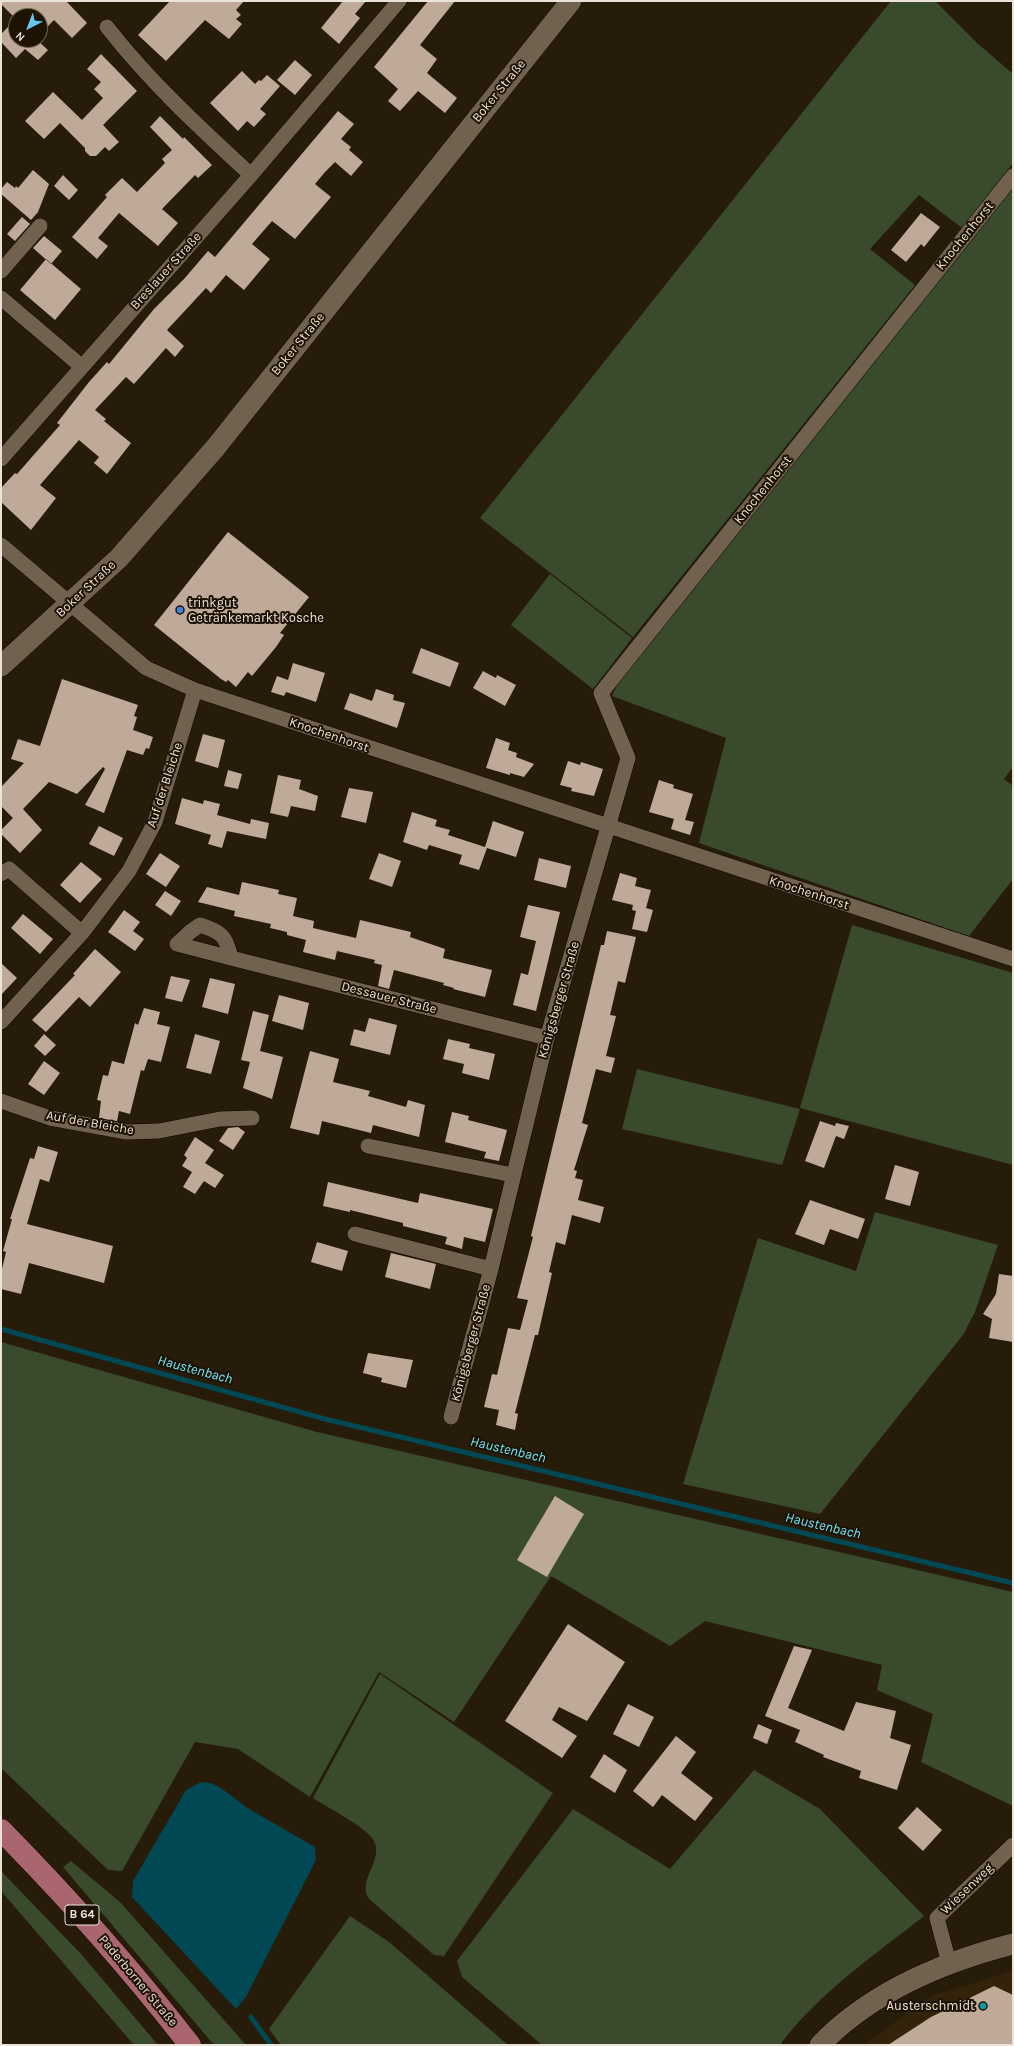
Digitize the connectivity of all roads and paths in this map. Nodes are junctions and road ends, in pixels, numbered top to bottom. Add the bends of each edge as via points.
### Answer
1 (399, 1) edge
2 (571, 1) edge
3 (107, 27) dead end
4 (251, 175) junction
5 (1013, 176) edge
6 (40, 226) dead end
7 (1, 271) edge
8 (1, 298) edge
9 (82, 366) junction
10 (1, 459) edge
11 (1, 545) edge
12 (72, 603) junction
13 (1, 666) edge
14 (195, 690) junction
15 (608, 826) junction
16 (1, 874) edge
17 (82, 933) junction
18 (231, 958) dead end
19 (1012, 958) edge
20 (1, 1022) edge
21 (547, 1038) junction
22 (1, 1101) edge
23 (252, 1118) dead end
24 (368, 1146) dead end
25 (513, 1175) junction
26 (355, 1234) dead end
27 (491, 1269) junction
28 (451, 1418) dead end
29 (1, 1830) edge
30 (1013, 1845) edge
31 (1013, 1944) edge
32 (949, 1963) junction
33 (190, 2045) edge
34 (820, 2045) edge

1 - 4 street, Breslauer Straße
2 - 12 main road, Boker Straße via 216,447 119,558
3 - 4 street via 133,61
4 - 9 street, Breslauer Straße
5 - 15 street, Knochenhorst via 601,693 628,758
6 - 7 street
8 - 9 street
9 - 10 street, Breslauer Straße
11 - 12 street, Knochenhorst
12 - 13 main road, Boker Straße
12 - 14 street, Knochenhorst via 146,668
14 - 15 street, Knochenhorst
14 - 17 street, Auf der Bleiche via 155,822 130,871
15 - 19 street, Knochenhorst
15 - 21 street, Königsberger Straße
16 - 17 street via 9,869
17 - 20 street, Auf der Bleiche
18 - 21 street, Dessauer Straße
21 - 25 street, Königsberger Straße
22 - 23 street, Auf der Bleiche via 50,1118 127,1132 159,1131 220,1119
24 - 25 street
25 - 27 street, Königsberger Straße
26 - 27 street, Königsberger Straße
27 - 28 street, Königsberger Straße
29 - 33 main road, Paderborner Straße / B 64 via 80,1913
30 - 32 street, Wiesenweg via 937,1918
31 - 32 main road
32 - 34 main road via 911,1980 877,2000

